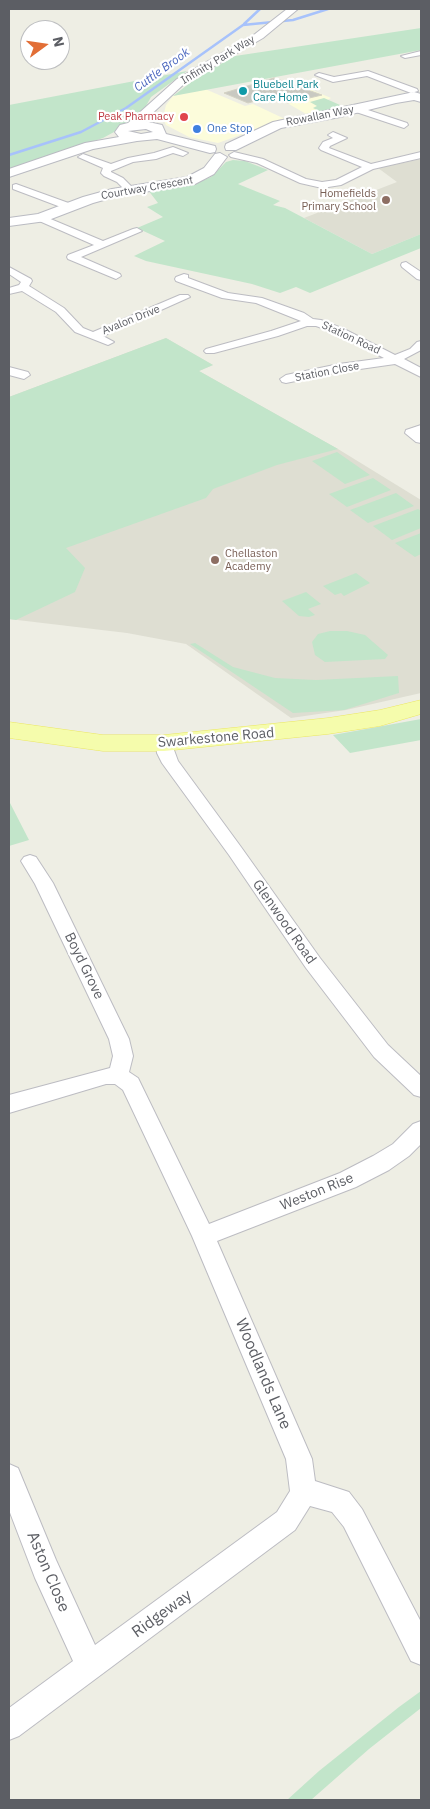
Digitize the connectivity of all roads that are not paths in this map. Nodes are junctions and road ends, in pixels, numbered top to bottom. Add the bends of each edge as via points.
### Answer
1 (293, 9) edge
2 (421, 53) edge
3 (421, 59) edge
4 (319, 75) dead end
5 (418, 94) edge
6 (356, 109) junction
7 (146, 114) junction
8 (403, 126) dead end
9 (155, 130) junction
10 (134, 132) junction
11 (341, 138) dead end
12 (104, 142) junction
13 (174, 150) dead end
14 (233, 151) junction
15 (215, 153) junction
16 (421, 155) edge
17 (83, 157) dead end
18 (109, 167) junction
19 (370, 167) junction
20 (9, 173) edge
21 (315, 184) junction
22 (130, 190) junction
23 (22, 192) dead end
24 (307, 193) dead end
25 (70, 207) junction
26 (41, 218) junction
27 (9, 222) edge
28 (137, 231) dead end
29 (103, 244) junction
30 (413, 268) edge
31 (9, 270) edge
32 (116, 276) dead end
33 (184, 277) dead end
34 (421, 277) edge
35 (23, 287) junction
36 (9, 291) edge
37 (183, 303) dead end
38 (310, 322) junction
39 (92, 336) junction
40 (108, 342) dead end
41 (421, 344) edge
42 (214, 348) dead end
43 (396, 359) junction
44 (9, 371) edge
45 (421, 373) edge
46 (24, 375) dead end
47 (286, 380) dead end
48 (421, 429) edge
49 (421, 439) edge
50 (421, 707) edge
51 (9, 730) edge
52 (164, 743) junction
53 (28, 868) dead end
54 (118, 1076) junction
55 (421, 1088) edge
56 (9, 1104) edge
57 (420, 1135) edge
58 (203, 1236) junction
59 (9, 1477) edge
60 (303, 1491) junction
61 (421, 1651) edge
62 (90, 1667) junction
63 (9, 1726) edge

1 - 7 street, Infinity Park Way via 240,47 180,81
2 - 3 street via 408,56
4 - 5 street via 332,82 364,71
5 - 6 street, Rowallan Way
6 - 8 street
6 - 14 street, Rowallan Way via 277,124
7 - 9 street
7 - 10 street, Infinity Park Way
9 - 10 street, Rowallan Way
9 - 15 street, Rowallan Way
10 - 12 street
10 - 12 street via 126,136 122,133
11 - 19 street via 324,148
12 - 20 street
13 - 18 street
14 - 15 street, Rowallan Way via 222,146
14 - 21 street
15 - 22 street, Courtway Crescent via 210,171 198,178
16 - 19 street
17 - 18 street
18 - 22 street via 106,172
19 - 21 street via 338,182
21 - 24 street
22 - 25 street, Courtway Crescent
23 - 25 street
25 - 26 street, Courtway Crescent
26 - 27 street, Courtway Crescent
26 - 29 street
28 - 29 street
29 - 32 street via 72,257
30 - 34 street
31 - 35 street via 25,278 27,283
33 - 38 street via 180,279 226,296 258,300 300,315
35 - 36 street
35 - 39 street, Avalon Drive via 60,310 75,326
37 - 39 street, Avalon Drive via 171,303
38 - 42 street, Station Road
38 - 43 street, Station Road via 340,331
39 - 40 street, Avalon Drive
41 - 43 street
43 - 45 street, Station Road
43 - 47 street, Station Close
44 - 46 street
48 - 49 street via 411,433
50 - 52 main road, Swarkestone Road via 380,718 310,729
51 - 52 main road, Swarkestone Road via 95,742
52 - 55 street, Glenwood Road via 170,763 313,964 380,1051
53 - 54 street, Boyd Grove via 44,883 119,1039 123,1056
54 - 56 street via 96,1078
54 - 58 street, Woodlands Lane via 131,1084
57 - 58 street, Weston Rise via 401,1150 348,1180
58 - 60 street, Woodlands Lane via 299,1459
59 - 62 street, Aston Close via 45,1568
60 - 61 street via 340,1501 353,1518
60 - 62 street, Ridgeway via 286,1522
62 - 63 street, Ridgeway

